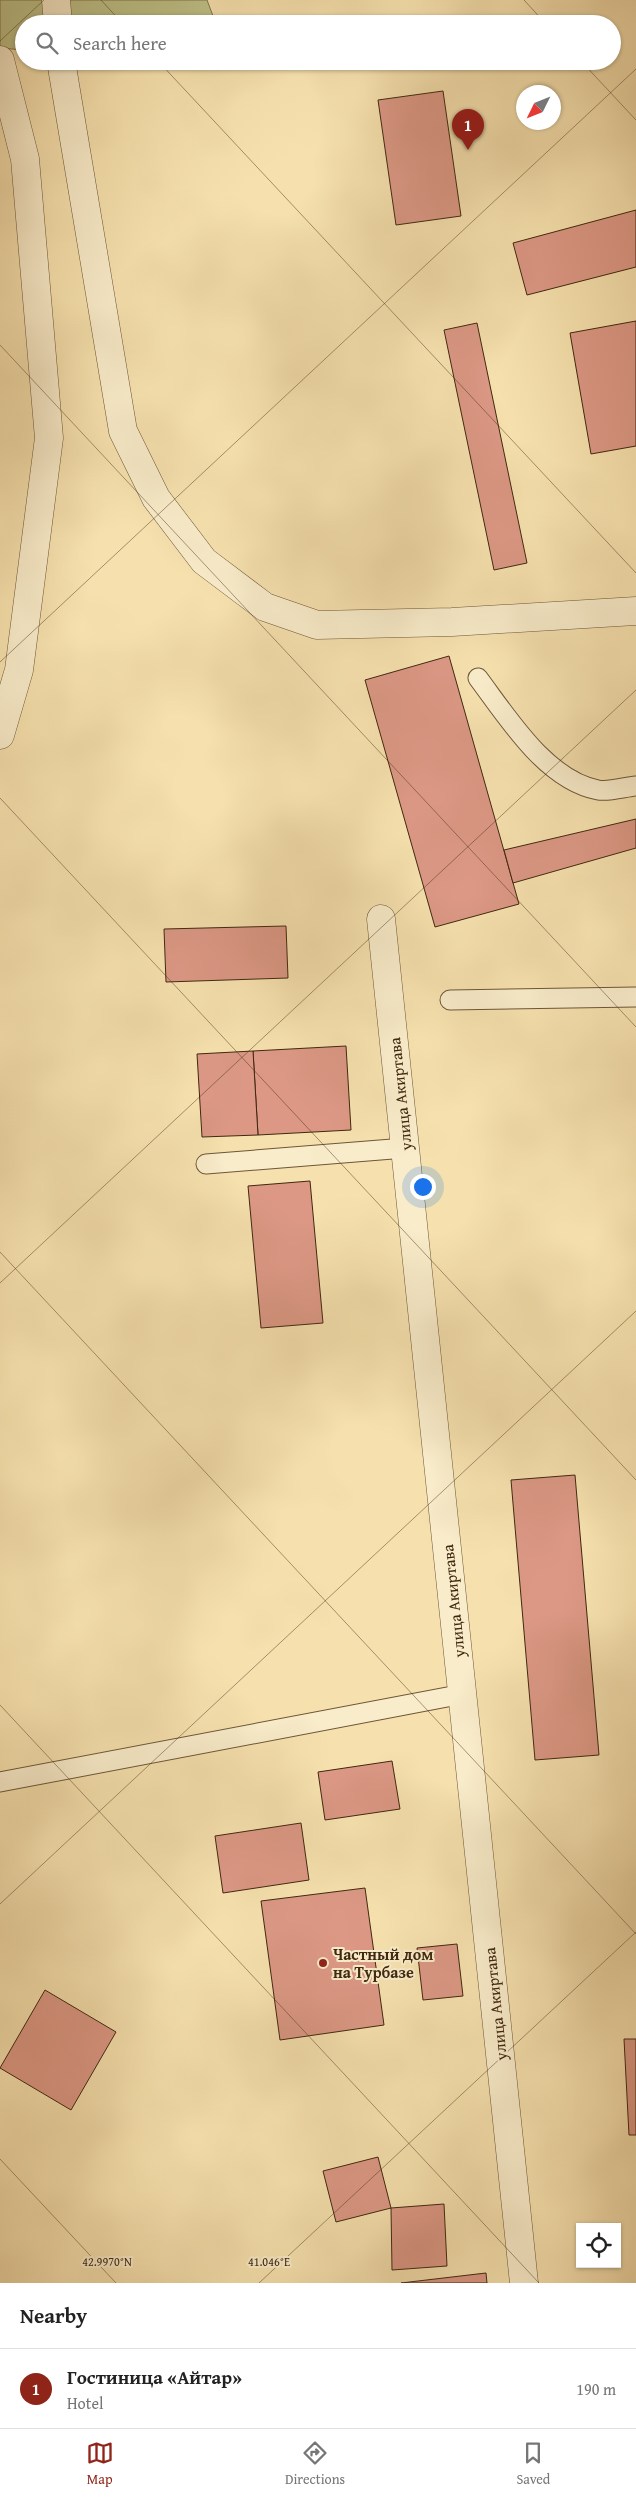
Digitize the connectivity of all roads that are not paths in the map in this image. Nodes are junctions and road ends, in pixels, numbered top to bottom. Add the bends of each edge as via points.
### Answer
1 (56, 0) edge
2 (57, 15) edge
3 (0, 60) edge
4 (63, 70) edge
5 (636, 611) edge
6 (478, 678) dead end
7 (0, 735) edge
8 (636, 786) edge
9 (381, 919) dead end
10 (636, 998) edge
11 (450, 1000) dead end
12 (405, 1148) junction
13 (206, 1164) dead end
14 (462, 1694) junction
15 (0, 1782) edge
16 (524, 2283) edge

1 - 2 street
3 - 7 street via 24,159 49,438 19,670
4 - 5 street via 123,431 156,498 204,561 265,607 318,624 452,622
6 - 8 lane via 519,733 544,760 575,783 600,791
9 - 12 street, улица Акиртава
10 - 11 lane
12 - 13 lane
12 - 14 street, улица Акиртава
14 - 15 lane
14 - 16 street, улица Акиртава

